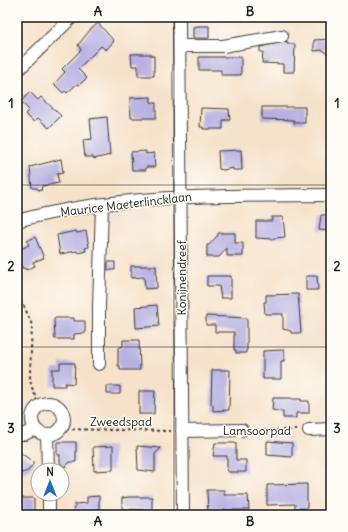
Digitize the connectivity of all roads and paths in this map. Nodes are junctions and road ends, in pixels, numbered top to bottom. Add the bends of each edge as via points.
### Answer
1 (72, 17) edge
2 (179, 17) edge
3 (282, 36) dead end
4 (179, 46) junction
5 (17, 71) edge
6 (331, 195) edge
7 (180, 196) junction
8 (102, 205) junction
9 (17, 221) edge
10 (17, 295) edge
11 (99, 364) dead end
12 (39, 405) junction
13 (35, 429) junction
14 (60, 429) junction
15 (331, 429) edge
16 (242, 430) joint
17 (309, 430) joint
18 (182, 431) junction
19 (17, 434) edge
20 (47, 435) junction
21 (48, 462) edge
22 (48, 502) edge
23 (49, 515) edge
24 (183, 515) edge

1 - 5 street
2 - 4 street, Konijnendreef
3 - 4 street via 223,46
4 - 7 street, Konijnendreef
6 - 7 street, Maurice Maeterlincklaan
7 - 8 street, Maurice Maeterlincklaan
7 - 18 street, Konijnendreef
8 - 9 street, Maurice Maeterlincklaan
8 - 11 street
10 - 12 path via 32,325 30,375
12 - 13 street via 32,416
12 - 14 street via 50,403 60,408 64,418
13 - 19 street via 25,434
13 - 20 street
14 - 18 path, Zweedspad
14 - 20 street
15 - 17 street, Lamsoorpad
16 - 17 path, Lamsoorpad
16 - 18 street, Lamsoorpad
18 - 24 street, Konijnendreef
20 - 21 street
22 - 23 street

